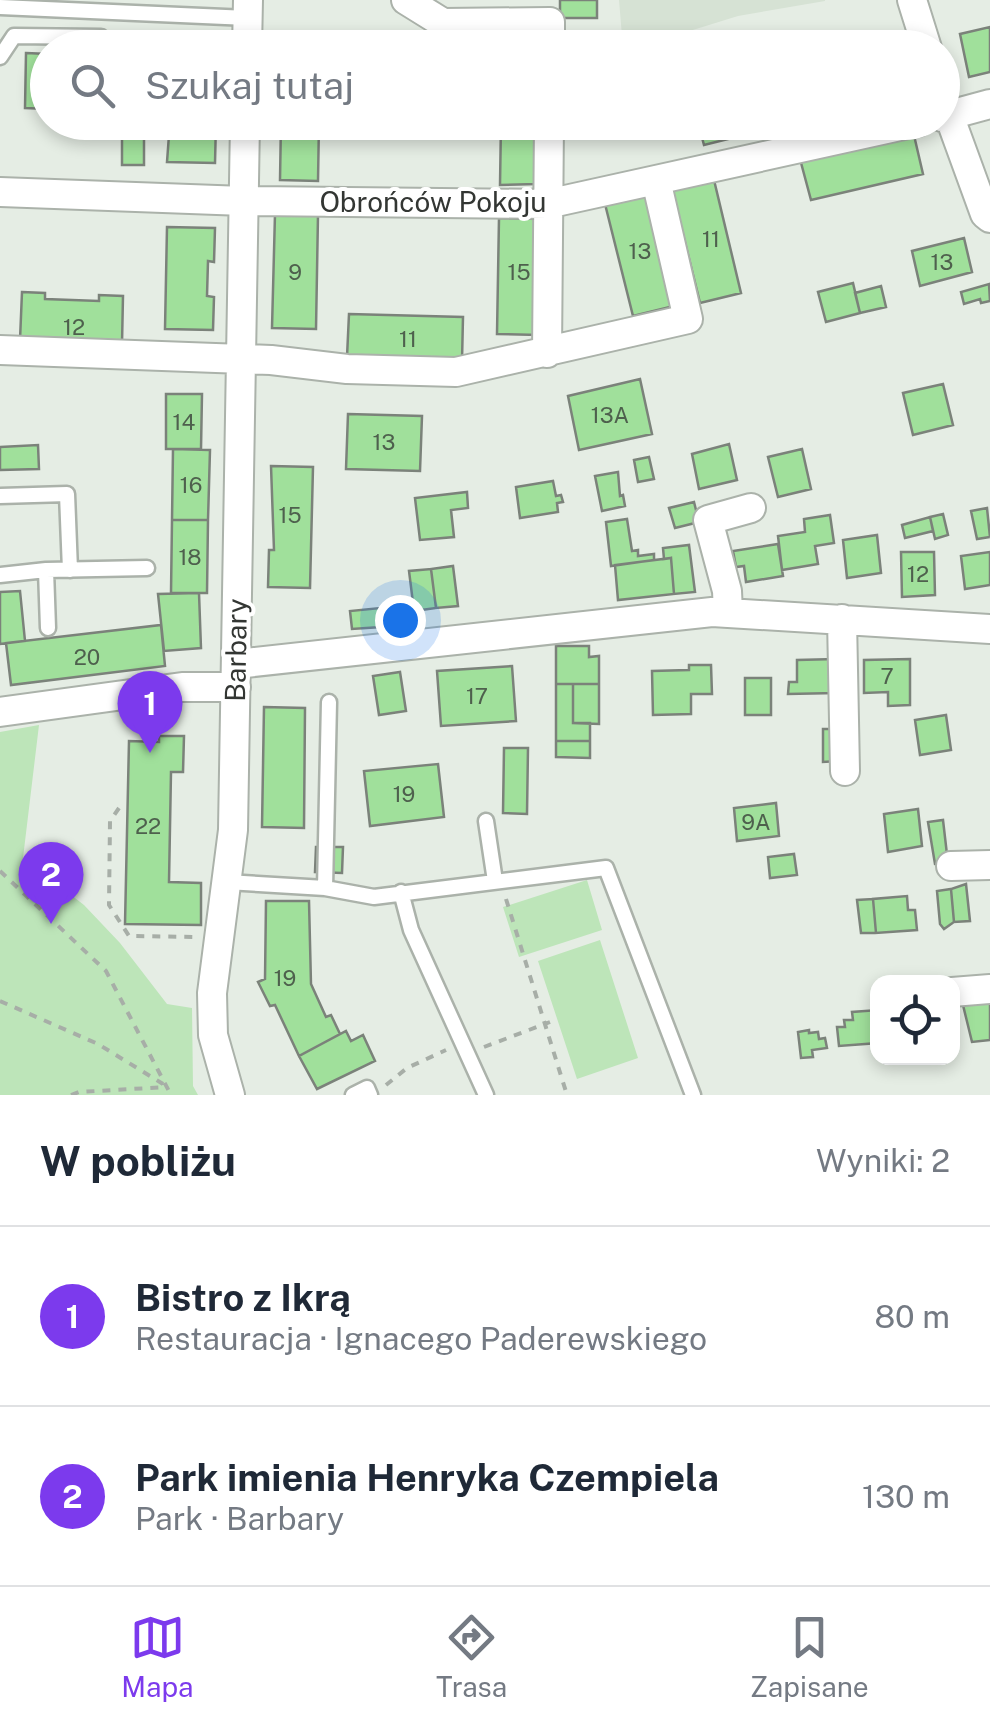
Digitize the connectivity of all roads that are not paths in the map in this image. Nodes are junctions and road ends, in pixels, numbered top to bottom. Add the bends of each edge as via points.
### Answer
1 (406, 0) edge
2 (912, 0) edge
3 (0, 7) edge
4 (248, 9) edge
5 (550, 30) edge
6 (921, 30) edge
7 (30, 36) edge
8 (0, 57) edge
9 (990, 104) edge
10 (960, 108) edge
11 (245, 140) edge
12 (549, 140) edge
13 (837, 140) edge
14 (957, 140) edge
15 (656, 180) junction
16 (0, 192) edge
17 (244, 202) junction
18 (548, 204) junction
19 (990, 218) edge
20 (0, 350) edge
21 (547, 353) junction
22 (241, 358) junction
23 (0, 496) edge
24 (751, 508) dead end
25 (147, 568) dead end
26 (46, 570) junction
27 (70, 570) junction
28 (0, 574) edge
29 (728, 612) junction
30 (842, 619) junction
31 (48, 628) dead end
32 (990, 629) edge
33 (236, 676) junction
34 (329, 702) dead end
35 (0, 712) edge
36 (846, 771) dead end
37 (486, 821) dead end
38 (990, 865) edge
39 (950, 866) dead end
40 (495, 881) junction
41 (227, 882) junction
42 (325, 888) junction
43 (402, 892) junction
44 (990, 989) edge
45 (960, 991) edge
46 (230, 1095) edge
47 (352, 1095) edge
48 (370, 1095) edge
49 (486, 1095) edge
50 (693, 1095) edge

1 - 5 street via 443,24 550,22
2 - 6 street
3 - 4 lane
7 - 8 lane via 14,36
9 - 10 street
11 - 17 street, Barbary
12 - 18 street
13 - 15 street, Obrońców Pokoju
14 - 19 street
15 - 18 street, Obrońców Pokoju
15 - 21 street via 688,319
16 - 17 street, Obrońców Pokoju
17 - 18 street, Obrońców Pokoju
17 - 22 street, Barbary
18 - 21 street
20 - 22 street
21 - 22 street via 456,372 347,370
22 - 33 street, Barbary
23 - 27 lane via 67,494
24 - 29 street via 708,520
25 - 27 lane
26 - 27 lane
26 - 28 lane
26 - 31 lane
29 - 30 street
29 - 33 street
30 - 32 street
30 - 36 street
33 - 35 street
33 - 41 street, Barbary
34 - 42 lane
37 - 40 lane
38 - 39 street
40 - 43 lane
40 - 50 lane via 606,868
41 - 42 lane
41 - 46 street, Barbary via 211,1016
42 - 43 lane via 374,897
43 - 49 lane via 411,930
44 - 45 street
47 - 48 lane via 367,1088

